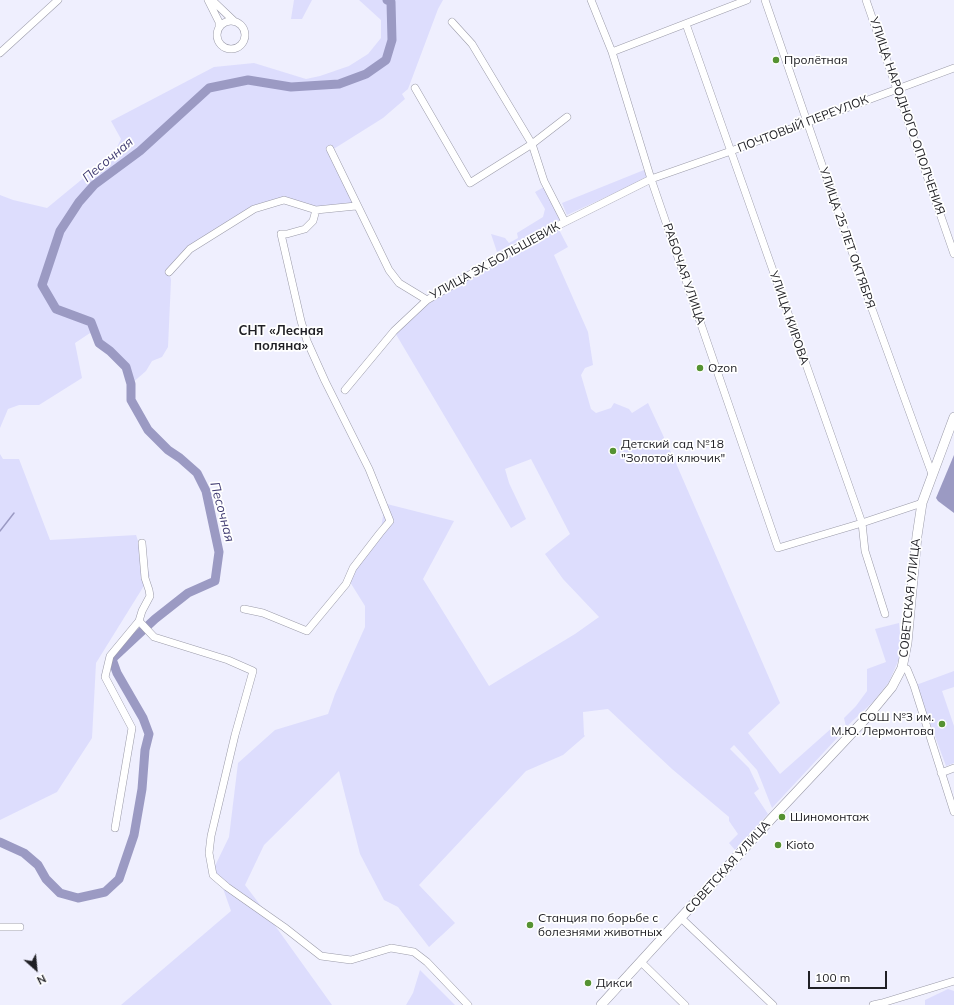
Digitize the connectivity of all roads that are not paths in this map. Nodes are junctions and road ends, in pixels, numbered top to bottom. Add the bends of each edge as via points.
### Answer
1 (58, 0) edge
2 (209, 0) edge
3 (591, 0) edge
4 (748, 0) edge
5 (765, 0) edge
6 (866, 0) edge
7 (234, 21) junction
8 (452, 22) dead end
9 (686, 24) junction
10 (219, 27) junction
11 (612, 52) junction
12 (0, 53) edge
13 (954, 68) edge
14 (415, 88) dead end
15 (897, 89) junction
16 (567, 117) dead end
17 (808, 122) junction
18 (532, 144) junction
19 (330, 149) dead end
20 (731, 151) junction
21 (651, 179) junction
22 (356, 206) dead end
23 (316, 210) junction
24 (565, 222) junction
25 (954, 254) edge
26 (169, 272) dead end
27 (427, 300) junction
28 (345, 390) dead end
29 (954, 417) edge
30 (932, 474) junction
31 (922, 503) junction
32 (862, 523) junction
33 (142, 543) dead end
34 (244, 609) dead end
35 (885, 614) dead end
36 (139, 621) junction
37 (902, 668) junction
38 (954, 768) edge
39 (941, 773) junction
40 (954, 812) edge
41 (116, 828) dead end
42 (681, 918) junction
43 (0, 927) edge
44 (20, 928) dead end
45 (641, 962) junction
46 (954, 980) edge
47 (468, 1005) edge
48 (601, 1005) edge
49 (685, 1005) edge
50 (773, 1005) edge
51 (873, 1005) edge

1 - 12 street
2 - 7 street
2 - 10 street
3 - 11 street, РАБОЧАЯ УЛИЦА
4 - 9 street
5 - 17 street, УЛИЦА 25 ЛЕТ ОКТЯБРЯ
6 - 15 street, УЛИЦА НАРОДНОГО ОПОЛЧЕНИЯ
7 - 10 street via 225,22
7 - 10 street via 240,24 244,31 244,40 237,47 228,49 220,44 216,36
8 - 18 street via 472,44
9 - 11 street
9 - 20 street, УЛИЦА КИРОВА
11 - 21 street, РАБОЧАЯ УЛИЦА
13 - 15 street, ПОЧТОВЫЙ ПЕРЕУЛОК
14 - 18 street via 470,183
15 - 17 street, ПОЧТОВЫЙ ПЕРЕУЛОК
15 - 25 street, УЛИЦА НАРОДНОГО ОПОЛЧЕНИЯ
16 - 18 street
17 - 20 street, ПОЧТОВЫЙ ПЕРЕУЛОК
17 - 30 street, УЛИЦА 25 ЛЕТ ОКТЯБРЯ
18 - 24 street via 544,181
19 - 27 street via 389,270 399,283
20 - 21 street, ПОЧТОВЫЙ ПЕРЕУЛОК
20 - 32 street, УЛИЦА КИРОВА
21 - 24 street, УЛИЦА ЭХ БОЛЬШЕВИК
21 - 32 street, РАБОЧАЯ УЛИЦА via 778,548
22 - 23 street
23 - 26 street via 284,200 254,209 190,249
23 - 34 street via 313,221 305,229 281,234 301,321 307,341 369,469 390,521 353,568 346,584 307,631 264,613
24 - 27 street, УЛИЦА ЭХ БОЛЬШЕВИК
27 - 28 street, УЛИЦА ЭХ БОЛЬШЕВИК via 394,331
29 - 30 main road, СОВЕТСКАЯ УЛИЦА
30 - 31 main road, СОВЕТСКАЯ УЛИЦА
31 - 32 street
31 - 37 main road, СОВЕТСКАЯ УЛИЦА
32 - 35 street, УЛИЦА КИРОВА via 865,551
33 - 36 street via 144,578 150,596
36 - 41 street via 110,656 105,677 132,728
36 - 47 street via 154,637 228,660 253,671 211,836 209,852 213,875 322,956 351,960 391,948 414,952
37 - 39 street via 907,669 914,686
37 - 42 main road, СОВЕТСКАЯ УЛИЦА via 892,687 868,716
38 - 39 street
39 - 40 street
42 - 45 main road, СОВЕТСКАЯ УЛИЦА
42 - 50 street
43 - 44 street
45 - 48 main road, СОВЕТСКАЯ УЛИЦА
45 - 49 street
46 - 51 street

